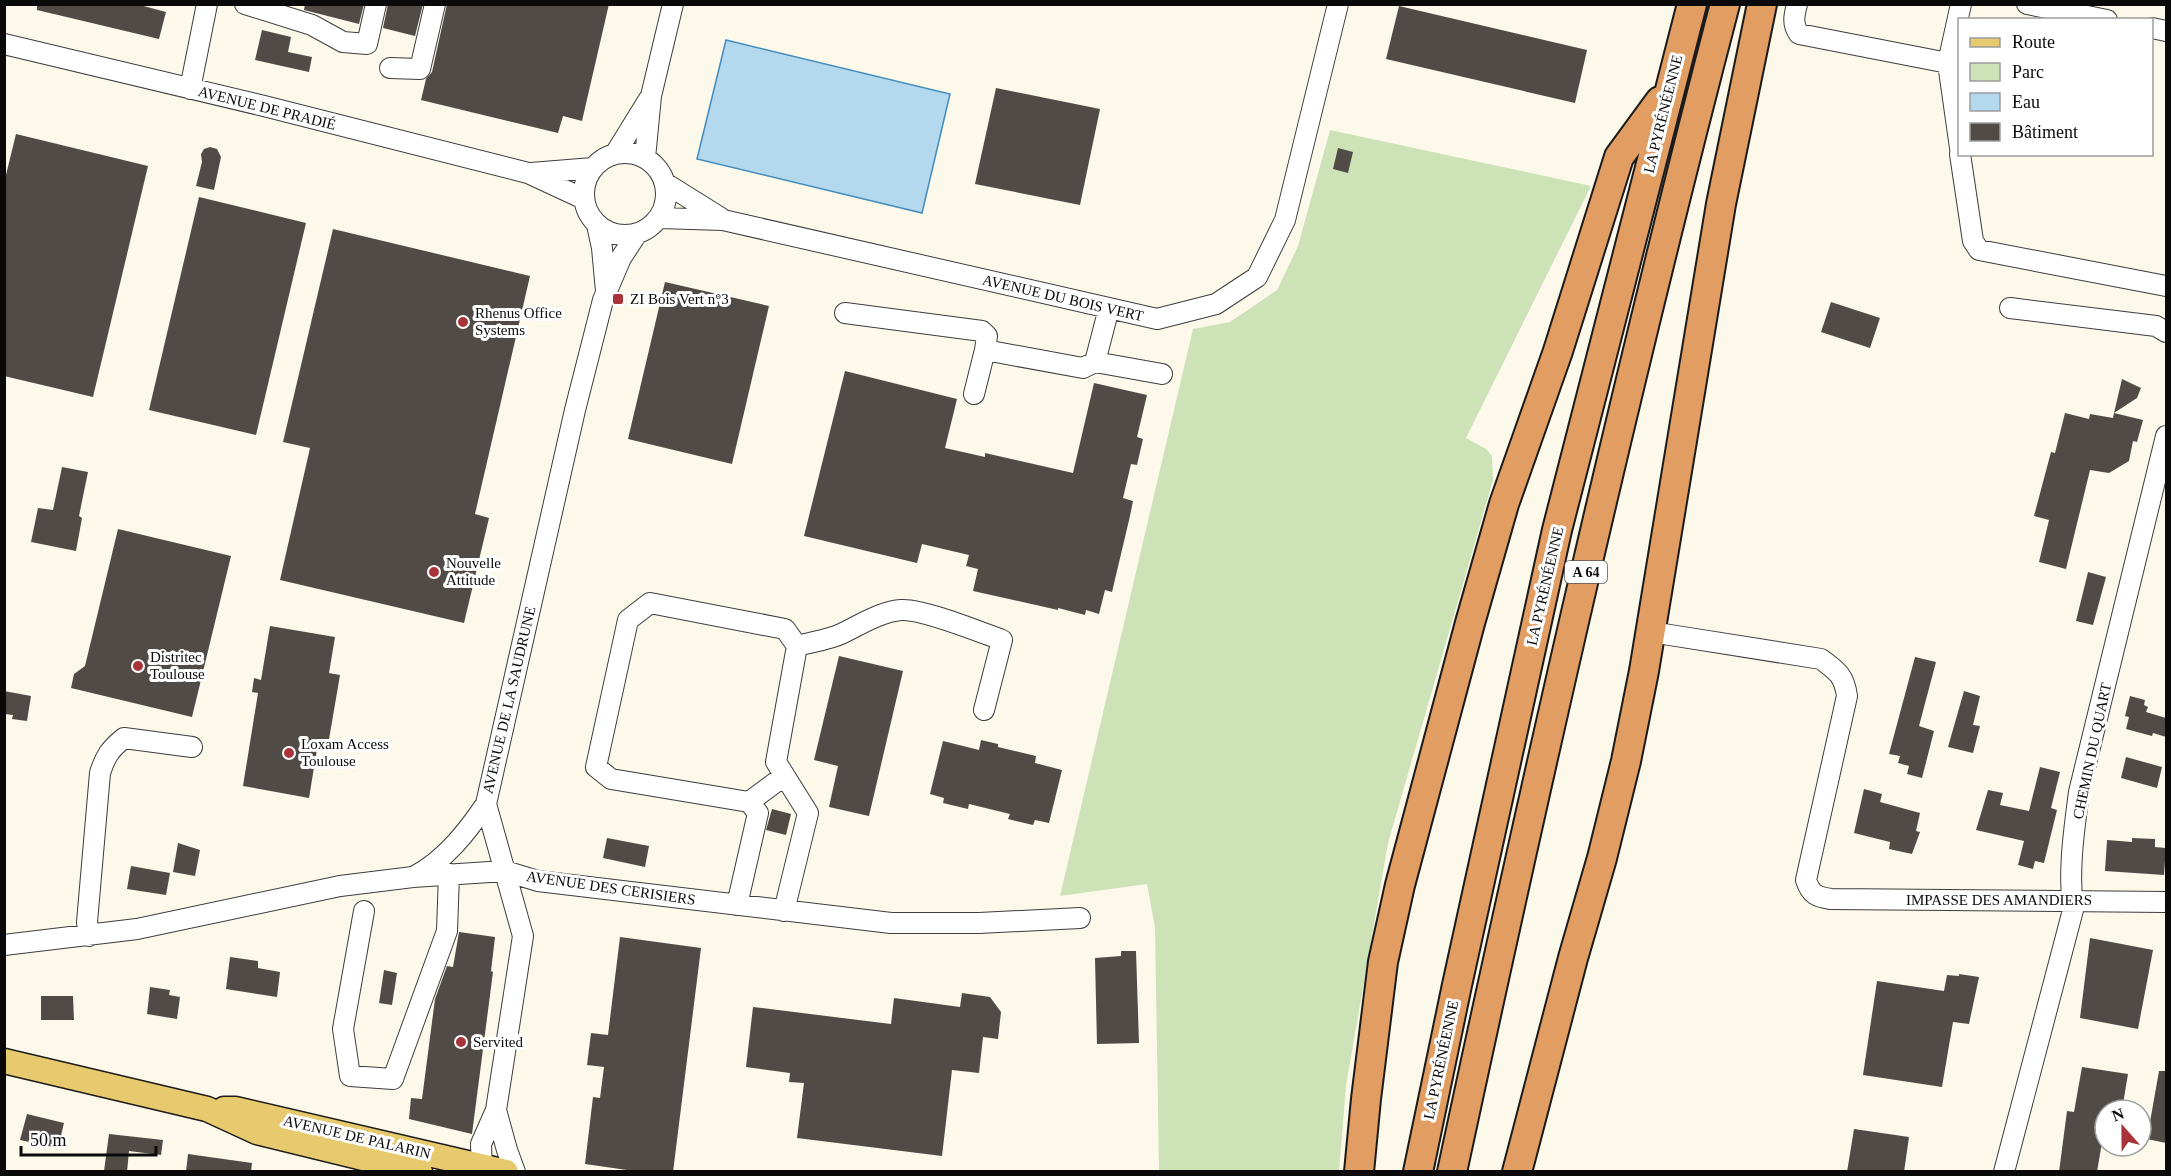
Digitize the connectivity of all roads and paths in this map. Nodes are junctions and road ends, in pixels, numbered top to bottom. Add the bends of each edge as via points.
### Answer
1 (207, 4) edge
2 (245, 4) edge
3 (376, 4) edge
4 (435, 4) edge
5 (673, 4) edge
6 (1338, 4) edge
7 (1692, 4) edge
8 (1725, 4) edge
9 (1762, 4) edge
10 (1797, 4) edge
11 (1961, 4) edge
12 (2027, 4) edge
13 (2097, 18) edge
14 (4, 44) edge
15 (1948, 63) junction
16 (390, 68) dead end
17 (190, 89) junction
18 (1669, 90) junction
19 (651, 96) junction
20 (1958, 140) edge
21 (615, 154) junction
22 (1960, 156) edge
23 (645, 158) junction
24 (593, 168) junction
25 (528, 173) junction
26 (665, 183) junction
27 (584, 199) junction
28 (660, 218) junction
29 (723, 220) junction
30 (597, 225) junction
31 (636, 235) junction
32 (2166, 286) edge
33 (606, 291) junction
34 (1109, 308) junction
35 (2010, 308) dead end
36 (845, 313) dead end
37 (2166, 332) edge
38 (984, 350) junction
39 (1095, 362) junction
40 (1162, 374) dead end
41 (974, 394) dead end
42 (2166, 436) edge
43 (1651, 632) junction
44 (797, 646) junction
45 (984, 710) dead end
46 (192, 747) dead end
47 (784, 776) junction
48 (749, 802) junction
49 (486, 804) junction
50 (505, 871) junction
51 (449, 874) junction
52 (413, 877) junction
53 (2072, 901) junction
54 (2166, 902) edge
55 (737, 905) junction
56 (784, 910) junction
57 (364, 911) dead end
58 (1080, 918) dead end
59 (88, 936) junction
60 (4, 945) edge
61 (4, 1061) edge
62 (207, 1109) junction
63 (490, 1164) edge
64 (420, 1172) edge
65 (1359, 1172) edge
66 (1418, 1172) edge
67 (1452, 1172) edge
68 (1517, 1172) edge
69 (2004, 1172) edge

1 - 17 street
2 - 3 street via 312,25 343,42 367,44
4 - 16 street via 420,69
5 - 19 street
6 - 34 street, AVENUE DU BOIS VERT via 1285,220 1257,277 1216,304 1157,319
7 - 18 highway, LA PYRÉNÉENNE / A 64
8 - 67 highway, A 64 via 1594,536
9 - 43 highway via 1721,204
10 - 15 street via 1794,27 1799,34
11 - 15 street
12 - 13 street
14 - 17 street, AVENUE DE PRADIÉ
15 - 20 street
17 - 25 street, AVENUE DE PRADIÉ
18 - 65 highway via 1619,157 1558,351 1504,504 1473,612 1383,962
18 - 66 highway, LA PYRÉNÉENNE / A 64 via 1557,530
19 - 21 street
19 - 23 street
21 - 23 street
21 - 24 street
22 - 32 street via 1973,241 1979,250
23 - 26 street via 661,173
24 - 25 street, AVENUE DE PRADIÉ
24 - 27 street via 584,188
25 - 27 street, AVENUE DE PRADIÉ
26 - 28 street via 666,201
26 - 29 street, AVENUE DU BOIS VERT
27 - 30 street
28 - 29 street, AVENUE DU BOIS VERT
28 - 31 street
29 - 34 street, AVENUE DU BOIS VERT
30 - 31 street via 609,233
30 - 33 street, AVENUE DE LA SAUDRUNE
31 - 33 street, AVENUE DE LA SAUDRUNE
33 - 49 street, AVENUE DE LA SAUDRUNE via 575,410
34 - 39 street
35 - 37 street via 2156,326
36 - 38 street via 982,331 987,336
38 - 39 street via 1083,369
38 - 41 street
39 - 40 street
42 - 53 street, CHEMIN DU QUART via 2079,792
43 - 53 street, IMPASSE DES AMANDIERS via 1821,658 1845,682 1847,696 1806,880 1816,897
43 - 68 highway via 1602,858
44 - 45 street via 839,635 871,619 902,610 957,624 1002,640
44 - 47 street via 776,762
44 - 48 street via 784,629 650,603 628,620 596,767 611,779
46 - 59 street via 123,738 111,748 100,774
47 - 48 street
47 - 56 street via 807,813
48 - 55 street via 758,813
49 - 50 street, AVENUE DE LA SAUDRUNE
49 - 52 street via 455,844 430,868
50 - 51 street, AVENUE DES CERISIERS
50 - 55 street, AVENUE DES CERISIERS via 538,881
50 - 63 street, AVENUE DE LA SAUDRUNE via 523,936
51 - 52 street, AVENUE DES CERISIERS
51 - 57 street via 447,931 393,1079 350,1076 343,1029
52 - 59 street, AVENUE DES CERISIERS via 340,886
53 - 54 street, IMPASSE DES AMANDIERS
53 - 69 street, CHEMIN DU QUART via 2073,910
55 - 56 street, AVENUE DES CERISIERS
56 - 58 street, AVENUE DES CERISIERS via 891,923
59 - 60 street, AVENUE DES CERISIERS
61 - 62 main road, AVENUE DE PALARIN
62 - 63 main road, AVENUE DE PALARIN via 235,1109
62 - 64 main road, AVENUE DE PALARIN via 257,1132

